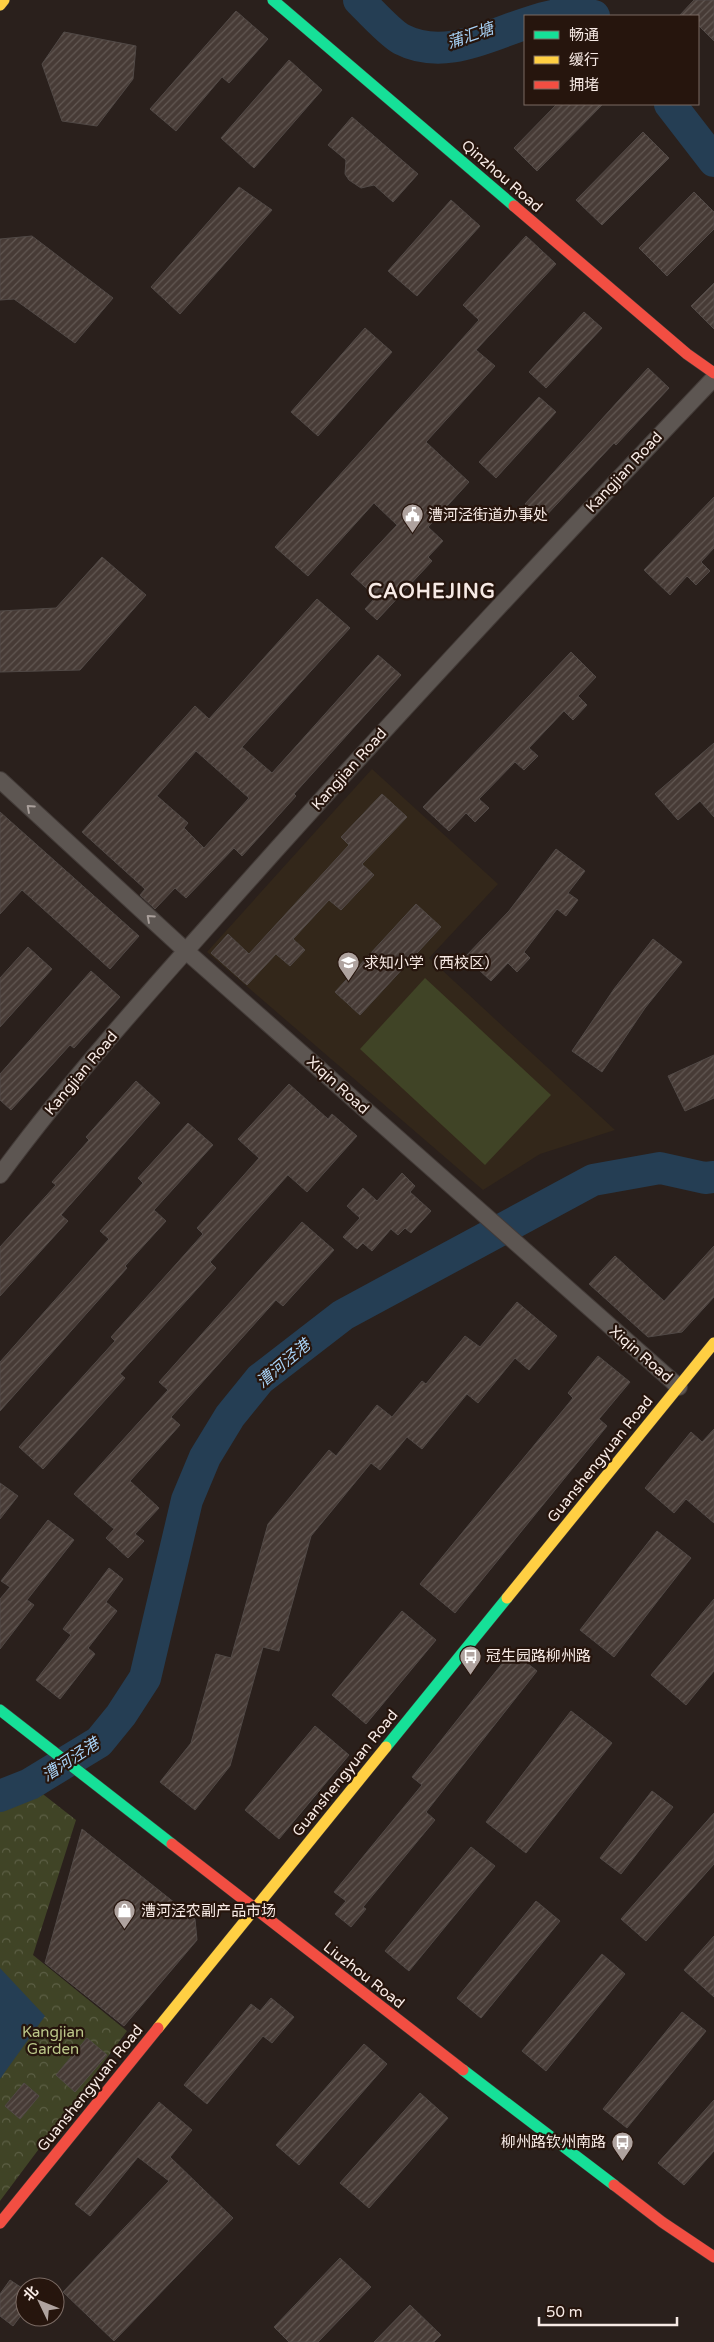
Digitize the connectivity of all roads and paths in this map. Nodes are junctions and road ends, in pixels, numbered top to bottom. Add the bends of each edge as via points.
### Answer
1 (4, 0) edge
2 (273, 0) edge
3 (0, 5) edge
4 (714, 373) edge
5 (714, 378) edge
6 (0, 780) edge
7 (186, 950) junction
8 (0, 1175) edge
9 (714, 1343) edge
10 (678, 1387) junction
11 (0, 1710) edge
12 (255, 1908) junction
13 (0, 2223) edge
14 (714, 2257) edge

1 - 3 street
2 - 4 street, Qinzhou Road via 687,354
5 - 7 street, Kangjian Road via 420,690
7 -> 6 street, Xiqin Road
7 - 8 street, Kangjian Road via 100,1048
7 - 10 street, Xiqin Road
9 - 10 street, Guanshengyuan Road
10 - 12 street, Guanshengyuan Road
11 - 12 street, Liuzhou Road
12 - 13 street, Guanshengyuan Road
12 - 14 street, Liuzhou Road via 662,2222

